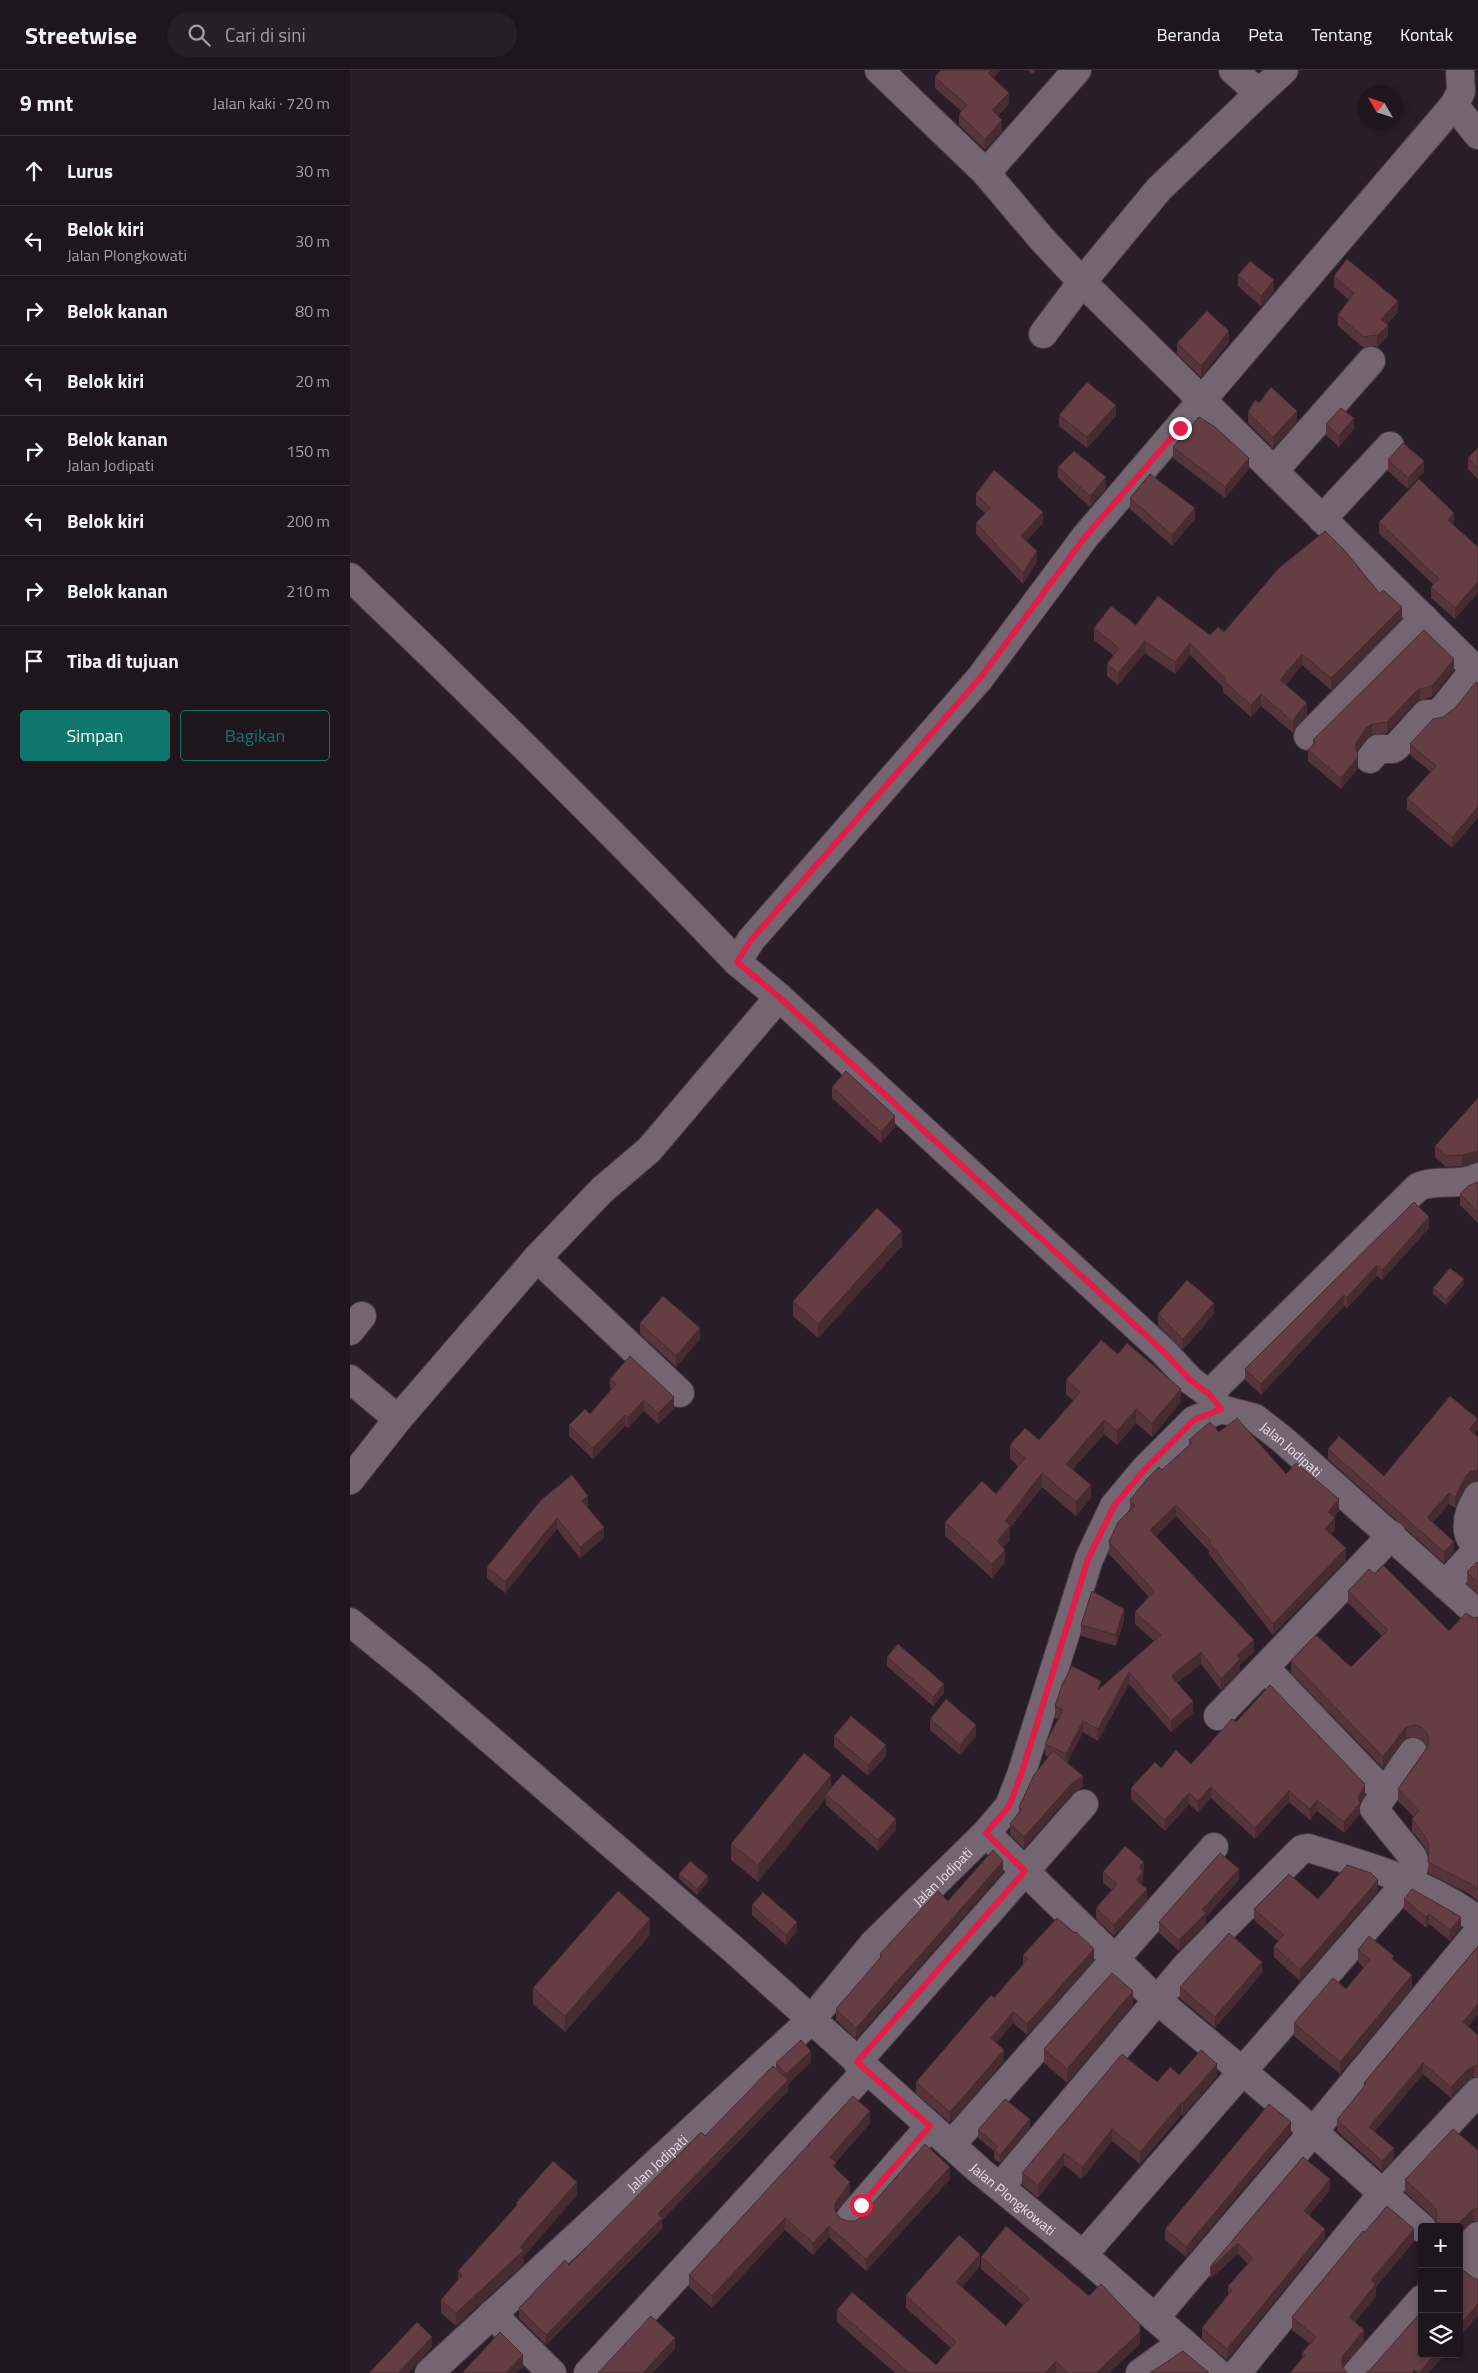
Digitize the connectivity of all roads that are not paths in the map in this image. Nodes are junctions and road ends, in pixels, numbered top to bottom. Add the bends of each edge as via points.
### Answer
1 (879, 70) edge
2 (1077, 70) edge
3 (1233, 70) edge
4 (1284, 70) edge
5 (1463, 86) edge
6 (1259, 93) junction
7 (1478, 136) edge
8 (986, 173) junction
9 (1082, 282) junction
10 (1043, 334) dead end
11 (1371, 361) dead end
12 (1204, 400) junction
13 (1390, 446) dead end
14 (1274, 471) junction
15 (1322, 520) junction
16 (350, 577) edge
17 (1424, 618) junction
18 (1476, 671) edge
19 (1308, 736) dead end
20 (1370, 759) dead end
21 (737, 962) junction
22 (779, 997) junction
23 (1478, 1177) edge
24 (537, 1258) junction
25 (350, 1379) edge
26 (680, 1393) dead end
27 (1215, 1402) junction
28 (398, 1419) junction
29 (350, 1480) edge
30 (1478, 1496) edge
31 (1392, 1535) junction
32 (1473, 1555) edge
33 (1445, 1585) junction
34 (1478, 1614) edge
35 (350, 1622) edge
36 (1265, 1668) junction
37 (1218, 1716) dead end
38 (1413, 1752) dead end
39 (1385, 1793) junction
40 (1084, 1804) dead end
41 (986, 1833) junction
42 (1214, 1848) dead end
43 (1025, 1871) junction
44 (1410, 1876) junction
45 (1478, 1920) edge
46 (1478, 1932) edge
47 (1114, 1959) junction
48 (1157, 2000) junction
49 (811, 2020) junction
50 (861, 2066) junction
51 (1241, 2071) junction
52 (1478, 2092) edge
53 (930, 2126) junction
54 (1312, 2133) junction
55 (951, 2145) junction
56 (1000, 2187) junction
57 (1382, 2194) junction
58 (850, 2218) dead end
59 (1418, 2225) edge
60 (1478, 2236) edge
61 (1463, 2253) edge
62 (1083, 2255) junction
63 (1463, 2262) edge
64 (1478, 2276) edge
65 (1418, 2304) edge
66 (492, 2314) junction
67 (1155, 2318) junction
68 (1183, 2342) junction
69 (429, 2373) edge
70 (552, 2373) edge
71 (588, 2373) edge
72 (1140, 2373) edge
73 (1218, 2373) edge
74 (1236, 2373) edge
75 (1357, 2373) edge

1 - 8 street
2 - 8 street
3 - 6 street
4 - 6 street
5 - 7 street
5 - 12 street
6 - 9 street via 1159,189
8 - 9 street
9 - 10 street
9 - 12 street
11 - 14 street
12 - 14 street
12 - 21 street via 1085,537 980,678 757,933
13 - 15 street
14 - 15 street
15 - 17 street
16 - 21 street via 485,705
17 - 18 street
17 - 19 street
18 - 20 street via 1443,709 1435,714 1426,714 1397,746 1378,749
21 - 22 street
22 - 24 street via 649,1150 602,1190
22 - 27 street
23 - 27 street via 1418,1187
24 - 26 street
24 - 28 street
25 - 28 street
27 - 31 street, Jalan Jodipati via 1255,1418
27 - 41 street, Jalan Jodipati via 1145,1469 1114,1506 1088,1559 1009,1806
28 - 29 street
30 - 32 street via 1468,1524
31 - 33 street, Jalan Jodipati
31 - 36 street
32 - 33 street
33 - 34 street, Jalan Jodipati
35 - 49 street, Jalan Plongkowati via 733,1949
36 - 37 street
36 - 39 street
38 - 39 street
39 - 44 street via 1375,1811 1412,1856 1414,1863
40 - 43 street
41 - 43 street
41 - 49 street, Jalan Jodipati via 873,1944
42 - 47 street
43 - 47 street
43 - 50 street
44 - 45 street
44 - 48 street via 1302,1849 1186,1966
44 - 51 street
46 - 54 street
47 - 48 street
47 - 55 street
48 - 51 street
48 - 56 street
49 - 50 street, Jalan Plongkowati
49 - 66 street, Jalan Jodipati
50 - 53 street, Jalan Plongkowati
50 - 71 street
51 - 54 street
51 - 62 street
52 - 57 street
53 - 55 street, Jalan Plongkowati
53 - 58 street
54 - 57 street
54 - 67 street
55 - 56 street, Jalan Plongkowati
56 - 62 street, Jalan Plongkowati
57 - 59 street
57 - 74 street
60 - 61 street
62 - 67 street, Jalan Plongkowati
63 - 64 street
65 - 75 street
66 - 69 street, Jalan Jodipati
66 - 70 street
67 - 68 street, Jalan Plongkowati
68 - 72 street
68 - 73 street, Jalan Plongkowati

